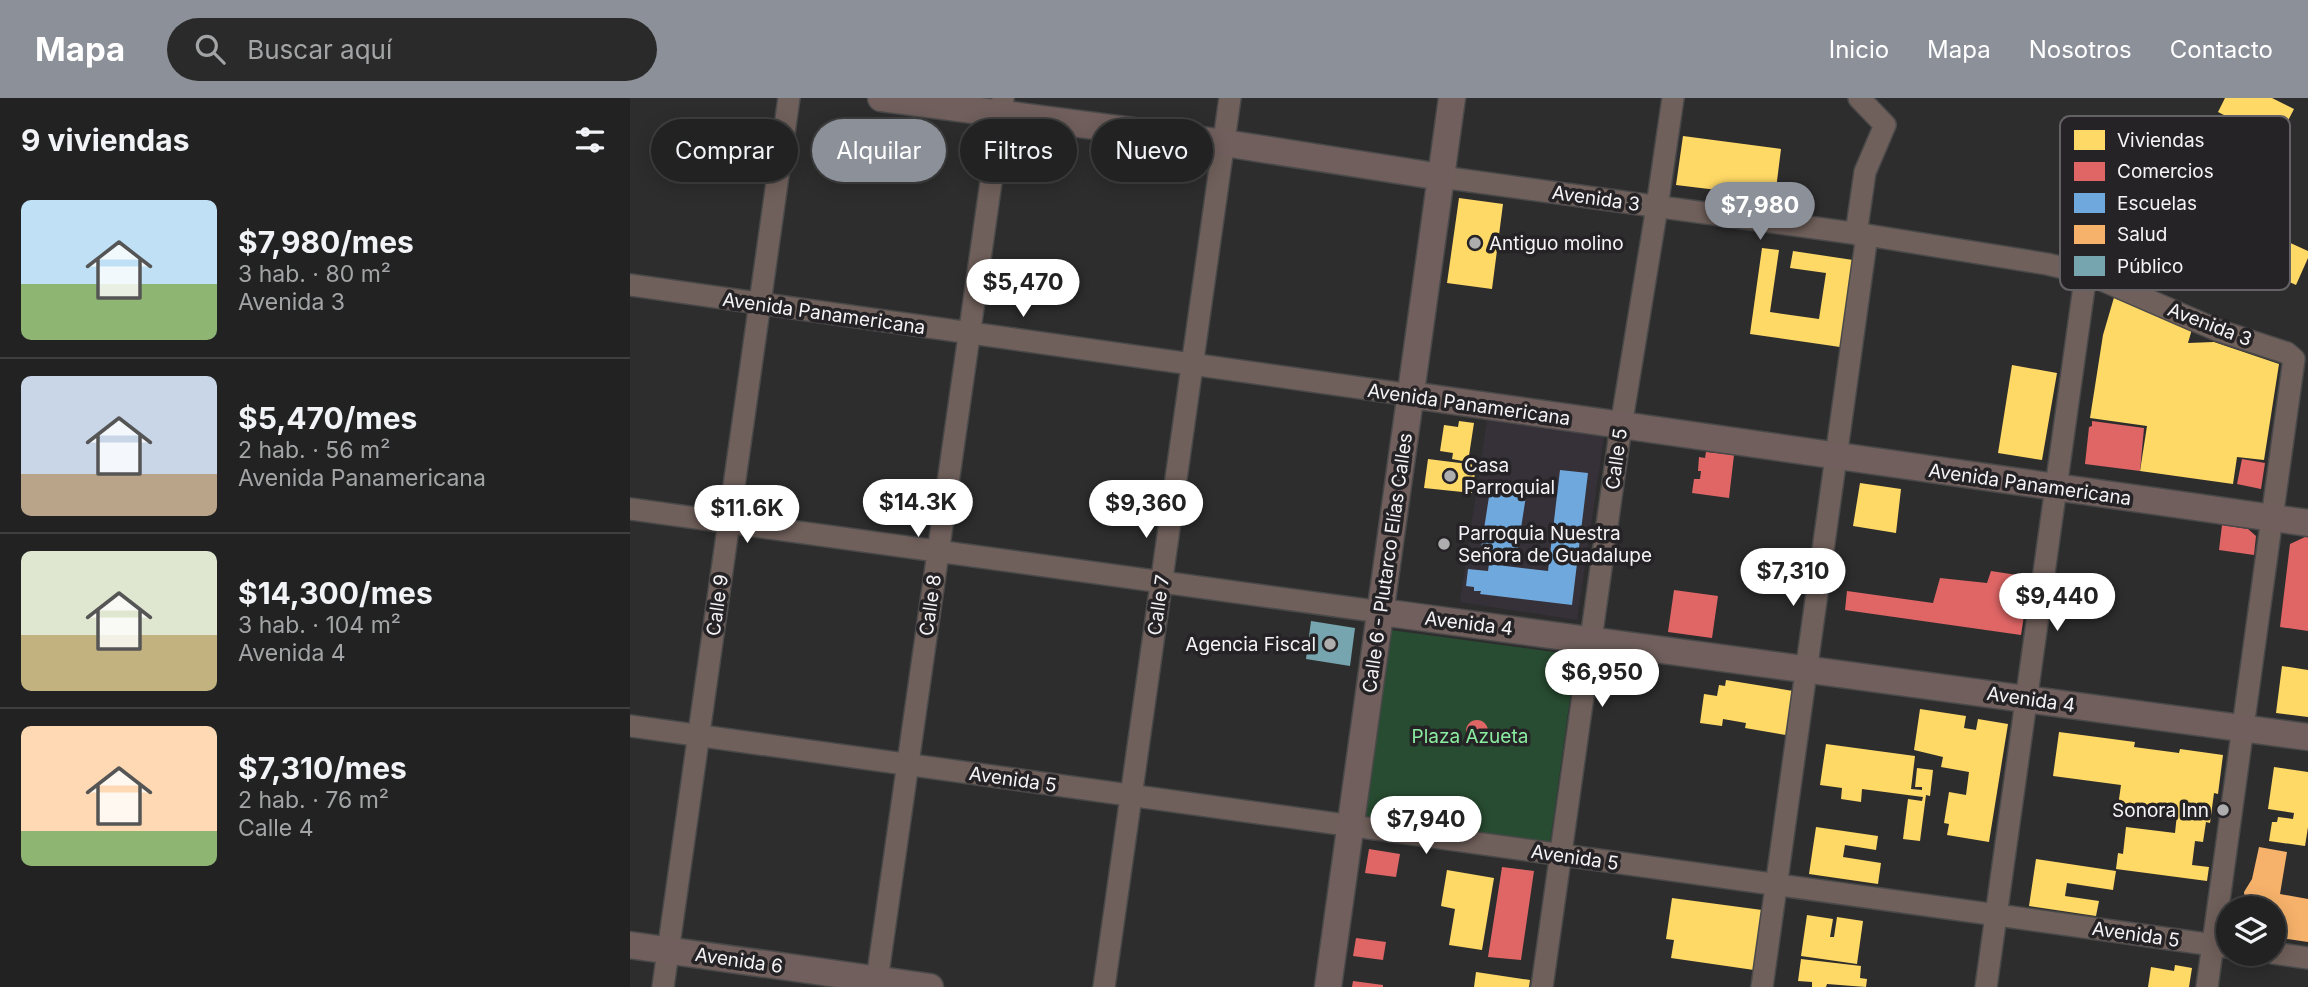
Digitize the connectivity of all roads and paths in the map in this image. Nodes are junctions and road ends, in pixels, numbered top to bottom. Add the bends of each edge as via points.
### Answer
1 (789, 98) edge
2 (881, 98) edge
3 (1230, 98) edge
4 (1452, 98) edge
5 (1673, 98) edge
6 (1859, 98) edge
7 (1002, 106) edge
8 (1224, 143) junction
9 (1441, 177) junction
10 (1657, 207) junction
11 (1861, 235) junction
12 (2060, 267) edge
13 (630, 285) edge
14 (2084, 290) edge
15 (2123, 290) edge
16 (760, 303) junction
17 (969, 333) junction
18 (1192, 363) junction
19 (1411, 395) junction
20 (1620, 426) junction
21 (1836, 456) junction
22 (2056, 488) junction
23 (630, 509) edge
24 (2273, 519) junction
25 (729, 522) junction
26 (2308, 523) edge
27 (938, 551) junction
28 (1161, 583) junction
29 (1381, 612) junction
30 (1591, 639) junction
31 (1806, 669) junction
32 (2026, 699) junction
33 (630, 726) edge
34 (2243, 728) junction
35 (699, 736) junction
36 (2308, 737) edge
37 (908, 765) junction
38 (1132, 794) junction
39 (1351, 824) junction
40 (1560, 855) junction
41 (1776, 885) junction
42 (2225, 896) edge
43 (1996, 915) junction
44 (630, 945) edge
45 (2216, 945) edge
46 (668, 951) junction
47 (2286, 955) edge
48 (2308, 958) edge
49 (2216, 959) edge
50 (877, 983) edge
51 (663, 987) edge
52 (930, 987) edge
53 (1104, 987) edge
54 (1328, 987) edge
55 (1542, 987) edge
56 (1762, 987) edge
57 (1986, 987) edge
58 (2207, 987) edge

1 - 16 street, Calle 9
2 - 7 main road, Avenida 3
3 - 8 street, Calle 7
4 - 9 main road, Calle 6 - Plutarco Elías Calles
5 - 10 street, Calle 5
6 - 11 street via 1885,125 1865,172
7 - 8 main road, Avenida 3
7 - 17 street, Calle 8
8 - 9 main road, Avenida 3
8 - 18 street, Calle 7
9 - 10 street, Avenida 3
9 - 19 main road, Calle 6 - Plutarco Elías Calles
10 - 11 street, Avenida 3
10 - 20 street, Calle 5
11 - 12 street, Avenida 3
11 - 21 street
13 - 16 street, Avenida Panamericana
14 - 22 street
15 - 24 street, Avenida 3 via 2294,359
16 - 17 street, Avenida Panamericana
16 - 25 street, Calle 9
17 - 18 street, Avenida Panamericana
17 - 27 street, Calle 8
18 - 19 street, Avenida Panamericana
18 - 28 street, Calle 7
19 - 20 main road, Avenida Panamericana
19 - 29 main road, Calle 6 - Plutarco Elías Calles
20 - 21 main road, Avenida Panamericana
20 - 30 street, Calle 5
21 - 22 main road, Avenida Panamericana
21 - 31 street
22 - 24 main road, Avenida Panamericana
22 - 32 street
23 - 25 street, Avenida 4
24 - 26 main road, Avenida Panamericana
24 - 34 street
25 - 27 street, Avenida 4
25 - 35 street, Calle 9
27 - 28 street, Avenida 4
27 - 37 street, Calle 8
28 - 29 street, Avenida 4
28 - 38 street, Calle 7
29 - 30 main road, Avenida 4
29 - 39 main road, Calle 6 - Plutarco Elías Calles
30 - 31 main road, Avenida 4
30 - 40 street, Calle 5
31 - 32 main road, Avenida 4
31 - 41 street
32 - 34 main road, Avenida 4
32 - 43 street
33 - 35 street, Avenida 5
34 - 36 main road, Avenida 4
34 - 42 street
35 - 37 street, Avenida 5
35 - 46 street, Calle 9
37 - 38 street, Avenida 5
37 - 50 street, Calle 8
38 - 39 street, Avenida 5
38 - 53 street, Calle 7
39 - 40 street, Avenida 5
39 - 54 main road, Calle 6 - Plutarco Elías Calles
40 - 41 street, Avenida 5
40 - 55 street, Calle 5
41 - 43 street, Avenida 5
41 - 56 street
43 - 45 street, Avenida 5
43 - 57 street
44 - 46 main road, Avenida 6
46 - 50 main road, Avenida 6
46 - 51 street, Calle 9
47 - 48 street
49 - 58 street
50 - 52 main road, Avenida 6

